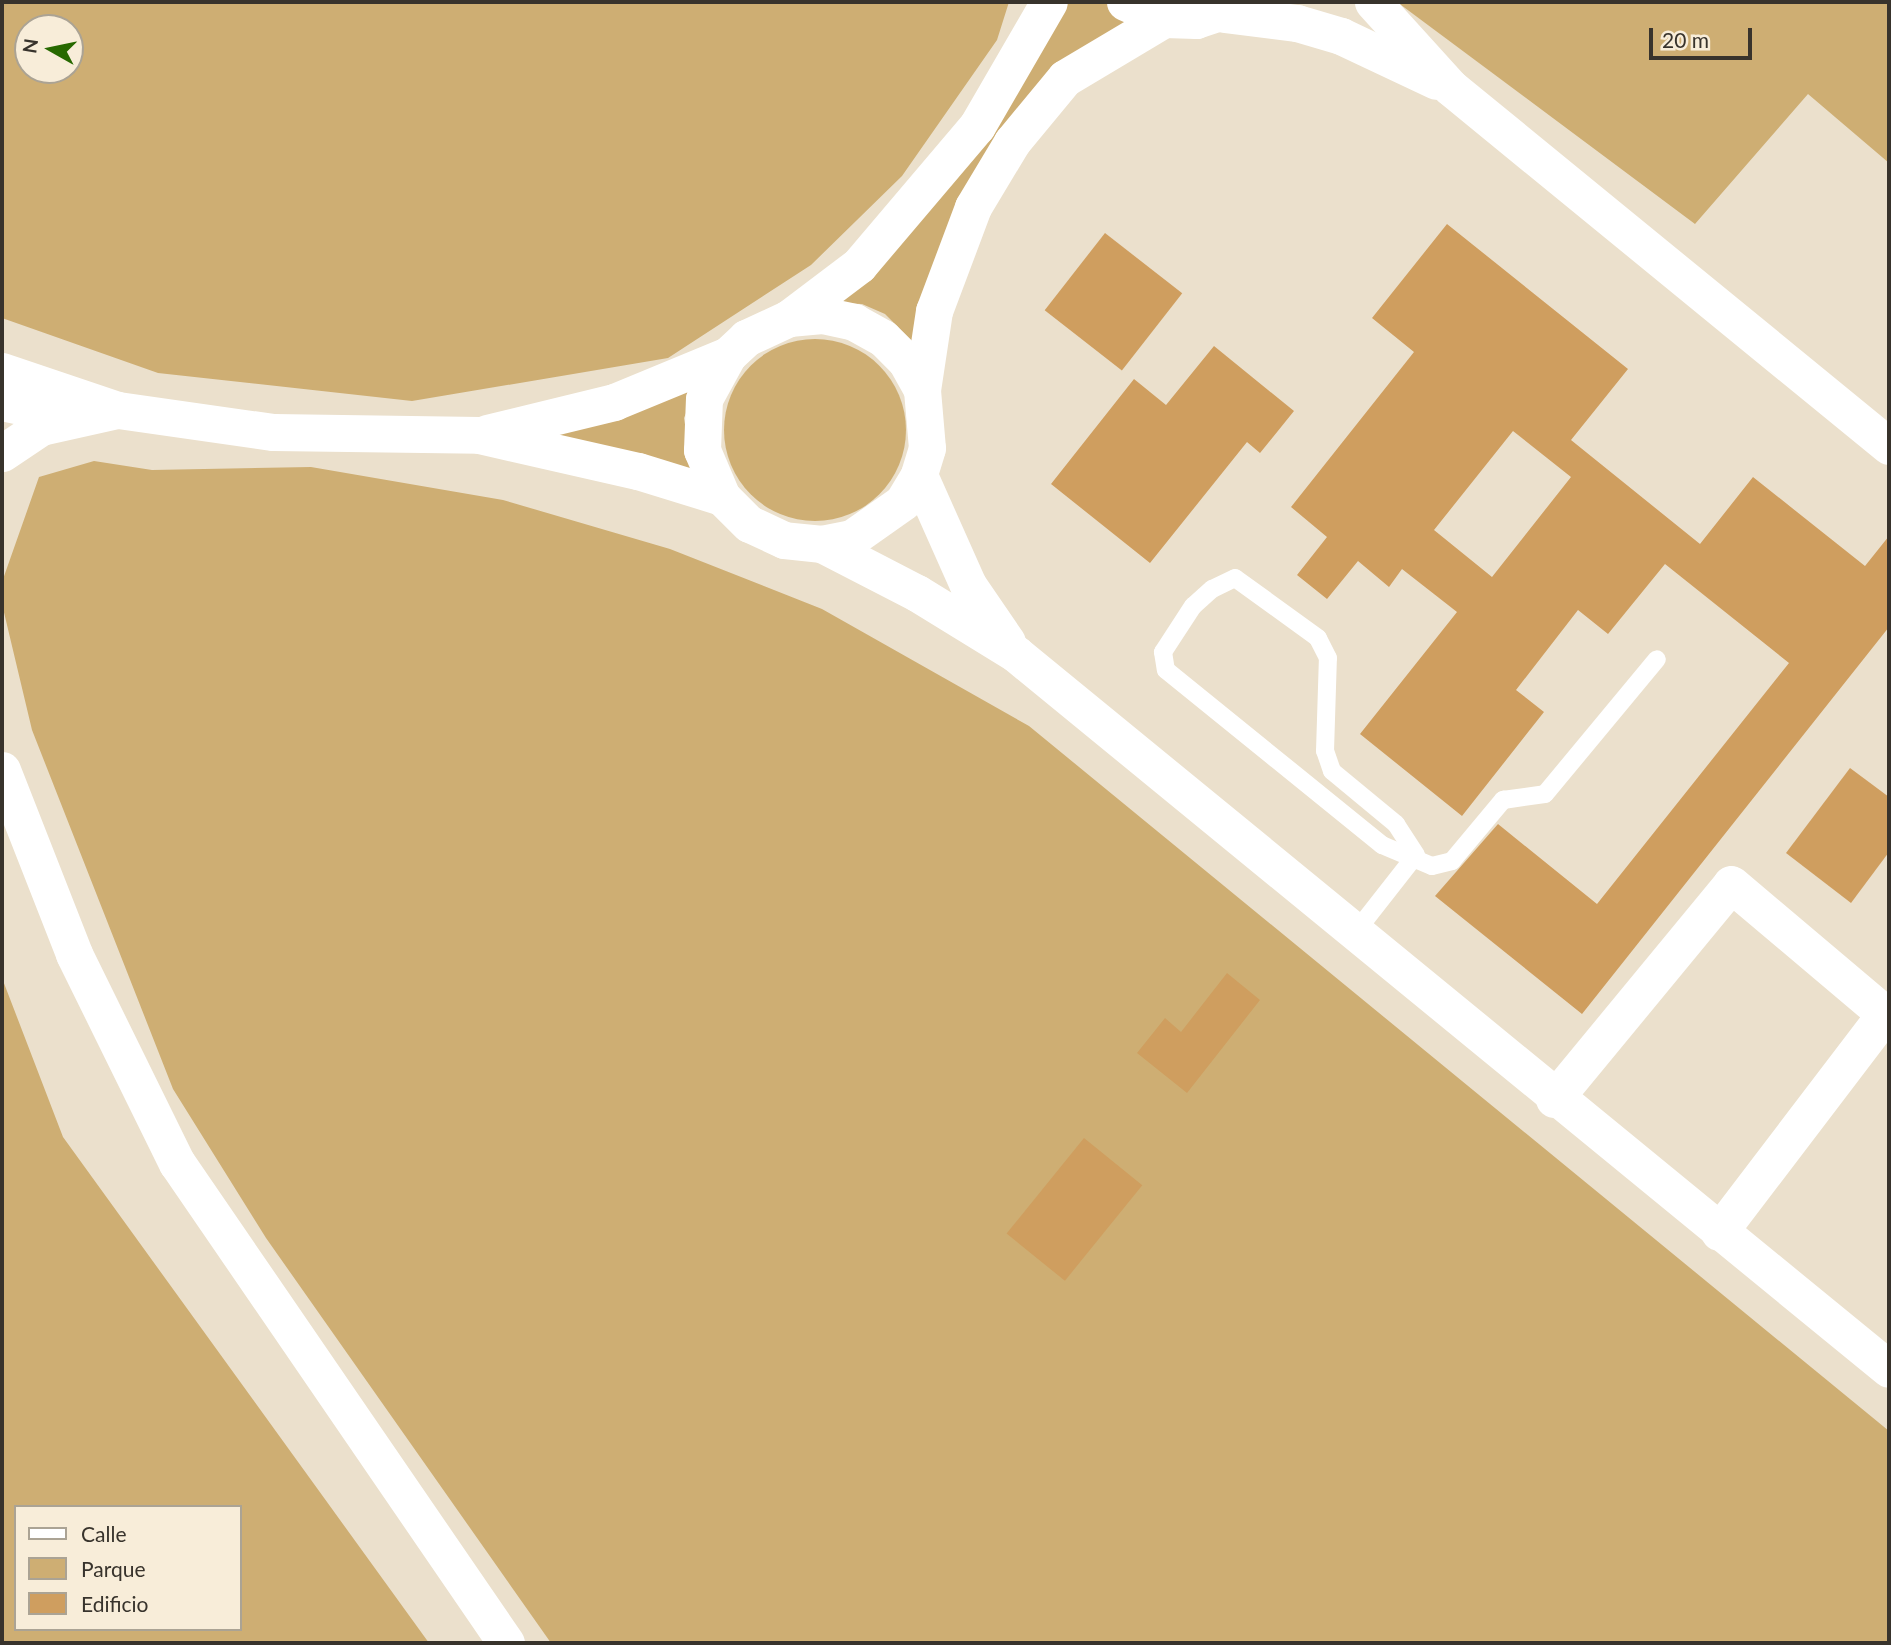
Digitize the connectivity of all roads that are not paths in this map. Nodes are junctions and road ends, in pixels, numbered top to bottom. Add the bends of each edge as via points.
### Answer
1 (1049, 2) edge
2 (1125, 2) edge
3 (1373, 2) edge
4 (1236, 8) edge
5 (1164, 19) junction
6 (1450, 87) junction
7 (789, 318) junction
8 (728, 355) junction
9 (2, 371) edge
10 (922, 390) junction
11 (2, 402) edge
12 (118, 410) junction
13 (78, 418) junction
14 (479, 435) junction
15 (1889, 446) edge
16 (2, 453) edge
17 (919, 475) junction
18 (722, 497) junction
19 (822, 544) junction
20 (1016, 654) junction
21 (1657, 659) dead end
22 (2, 770) edge
23 (1416, 855) junction
24 (1354, 934) junction
25 (1554, 1099) junction
26 (1719, 1232) junction
27 (1889, 1369) edge
28 (506, 1643) edge

1 - 7 street via 977,127 859,265
2 - 5 street
3 - 6 street
4 - 5 street
4 - 6 street via 1341,37
5 - 10 street via 1065,78 1012,142 973,207 934,312
6 - 15 street
7 - 8 street via 756,332
7 - 10 street via 832,317 883,338 906,361
8 - 14 street via 614,402
8 - 18 street via 704,399 702,450
9 - 12 street
10 - 17 street via 927,448
11 - 13 street
12 - 13 street
12 - 14 street via 272,432
13 - 16 street via 41,427
14 - 18 street via 638,471
17 - 19 street via 903,502 880,523 852,538
17 - 20 street via 968,586
18 - 19 street via 749,524 784,540
19 - 20 street
20 - 24 street
21 - 23 lane via 1545,794 1503,800 1443,867
22 - 28 street via 74,954 177,1163
23 - 23 lane via 1396,824 1332,771 1325,751 1328,658 1318,638 1235,578 1212,589 1193,606 1163,652 1166,670 1382,845
23 - 24 lane
24 - 25 street
25 - 26 street
25 - 26 street via 1731,884 1885,1014
26 - 27 street

